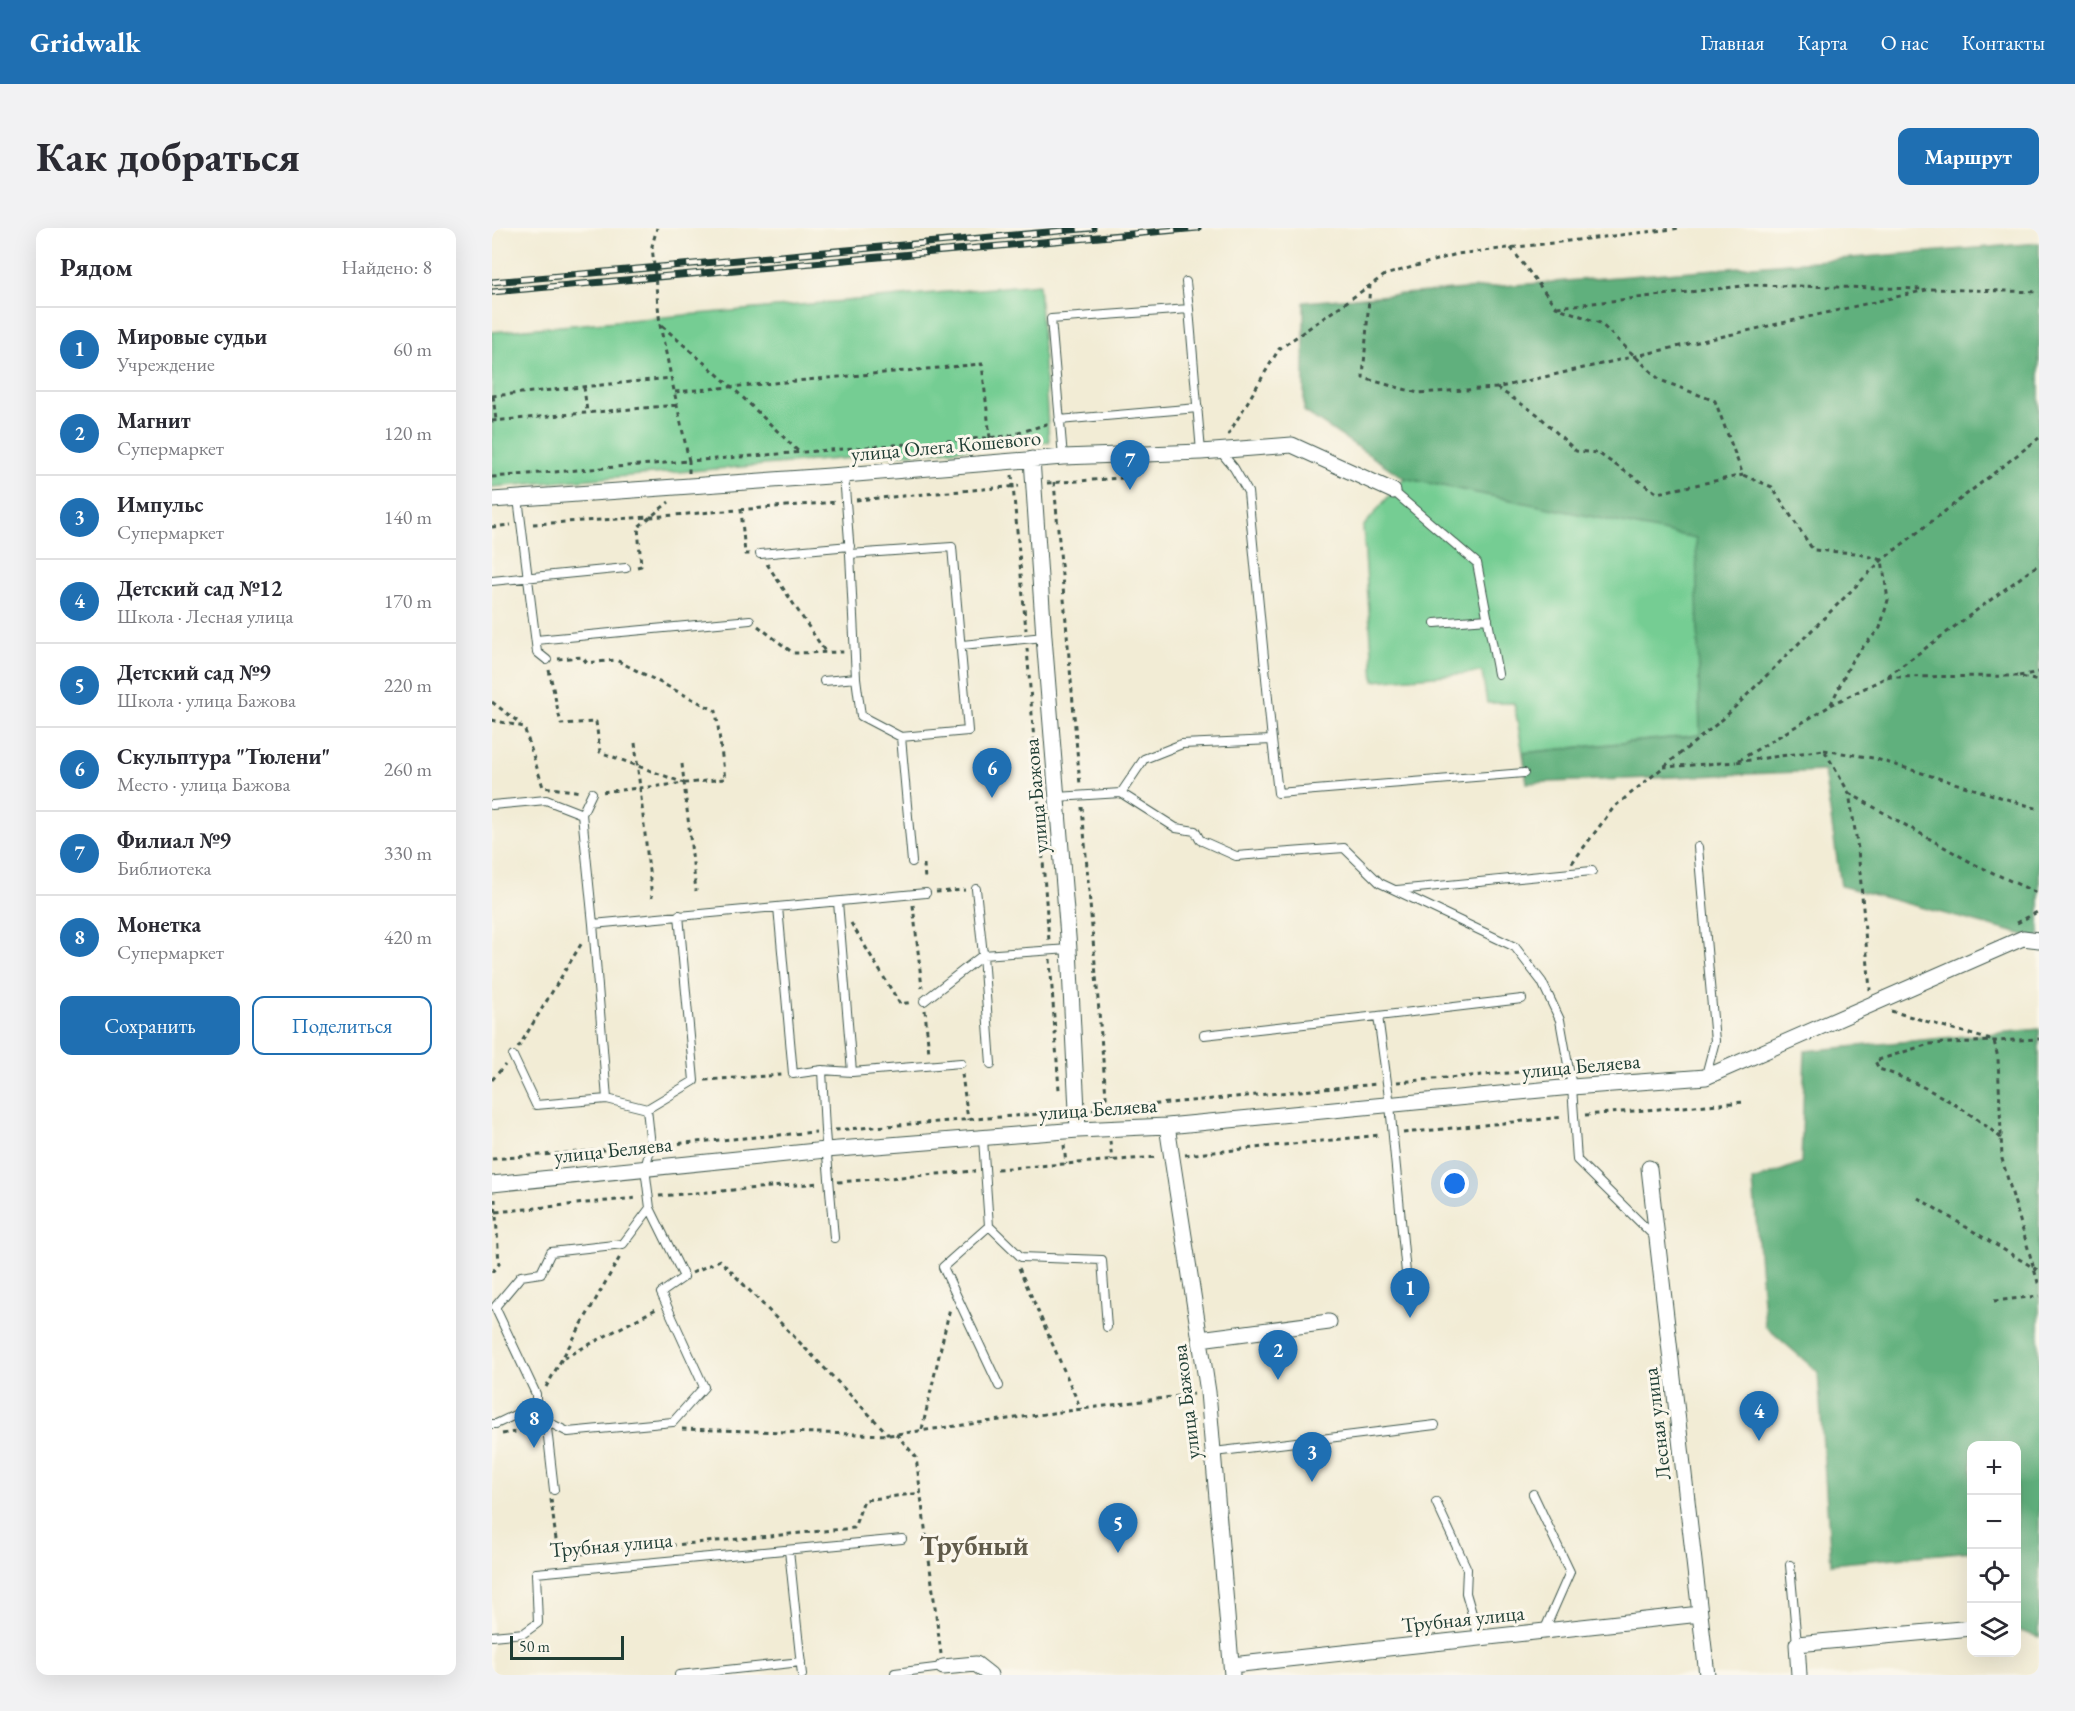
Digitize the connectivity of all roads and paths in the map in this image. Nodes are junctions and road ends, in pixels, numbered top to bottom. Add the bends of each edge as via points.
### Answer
1 (657, 228) edge
2 (1681, 228) edge
3 (1511, 248) junction
4 (1186, 282) dead end
5 (1370, 285) junction
6 (1931, 289) junction
7 (2039, 292) edge
8 (1556, 307) junction
9 (1189, 309) junction
10 (660, 325) junction
11 (1635, 357) junction
12 (671, 378) junction
13 (584, 387) junction
14 (733, 388) junction
15 (1496, 388) junction
16 (675, 392) junction
17 (493, 396) edge
18 (678, 405) junction
19 (1198, 408) junction
20 (587, 412) junction
21 (1059, 420) junction
22 (494, 421) edge
23 (990, 438) dead end
24 (2039, 438) edge
25 (1219, 450) junction
26 (1201, 452) junction
27 (800, 453) dead end
28 (1063, 457) junction
29 (1032, 459) junction
30 (844, 475) junction
31 (1743, 475) junction
32 (492, 477) edge
33 (1123, 478) dead end
34 (1054, 482) junction
35 (1034, 484) junction
36 (1012, 486) junction
37 (1393, 491) joint
38 (518, 498) junction
39 (492, 500) edge
40 (846, 501) junction
41 (741, 509) junction
42 (520, 524) junction
43 (492, 527) edge
44 (850, 550) junction
45 (760, 554) junction
46 (1882, 560) junction
47 (2039, 564) edge
48 (626, 568) dead end
49 (529, 577) junction
50 (492, 581) edge
51 (1488, 619) junction
52 (750, 620) joint
53 (1435, 623) dead end
54 (1044, 637) junction
55 (1027, 639) junction
56 (536, 640) junction
57 (962, 645) junction
58 (855, 652) junction
59 (826, 653) junction
60 (547, 660) junction
61 (2039, 672) edge
62 (1498, 674) dead end
63 (2017, 676) junction
64 (1887, 677) junction
65 (856, 678) junction
66 (824, 681) dead end
67 (2039, 681) edge
68 (492, 702) edge
69 (1830, 706) junction
70 (492, 720) edge
71 (524, 727) junction
72 (901, 737) junction
73 (1272, 740) junction
74 (635, 743) dead end
75 (1824, 750) junction
76 (1736, 762) junction
77 (682, 764) dead end
78 (638, 766) junction
79 (1663, 767) junction
80 (1524, 773) dead end
81 (684, 783) junction
82 (640, 788) junction
83 (592, 793) junction
84 (1121, 793) junction
85 (1849, 793) junction
86 (1081, 795) junction
87 (1057, 797) junction
88 (492, 805) edge
89 (2039, 809) edge
90 (582, 814) junction
91 (1698, 847) dead end
92 (923, 860) dead end
93 (912, 862) dead end
94 (1592, 871) dead end
95 (1563, 874) junction
96 (976, 889) joint
97 (1396, 890) junction
98 (696, 891) dead end
99 (926, 893) junction
100 (2039, 894) edge
101 (912, 895) junction
102 (652, 898) dead end
103 (838, 902) junction
104 (778, 907) junction
105 (679, 915) junction
106 (593, 924) junction
107 (2039, 940) edge
108 (1069, 949) junction
109 (1050, 951) junction
110 (983, 955) junction
111 (1522, 999) dead end
112 (924, 1001) junction
113 (1871, 1005) junction
114 (1378, 1016) junction
115 (1204, 1035) dead end
116 (2039, 1039) edge
117 (1994, 1041) junction
118 (513, 1056) junction
119 (961, 1063) joint
120 (991, 1064) dead end
121 (931, 1065) junction
122 (1568, 1068) junction
123 (822, 1070) junction
124 (852, 1072) junction
125 (793, 1074) junction
126 (1706, 1077) junction
127 (492, 1080) edge
128 (694, 1081) junction
129 (1387, 1083) junction
130 (1572, 1087) junction
131 (607, 1099) junction
132 (1060, 1101) dead end
133 (1744, 1102) dead end
134 (1390, 1105) junction
135 (1107, 1108) junction
136 (647, 1109) junction
137 (1069, 1112) junction
138 (1574, 1116) junction
139 (968, 1120) junction
140 (1167, 1126) junction
141 (1109, 1129) junction
142 (825, 1131) junction
143 (1070, 1131) junction
144 (1392, 1134) junction
145 (983, 1138) junction
146 (2001, 1138) junction
147 (651, 1146) junction
148 (826, 1150) junction
149 (1172, 1156) junction
150 (492, 1159) edge
151 (1112, 1161) junction
152 (1066, 1164) junction
153 (645, 1168) junction
154 (1649, 1168) dead end
155 (986, 1170) junction
156 (829, 1183) junction
157 (493, 1184) edge
158 (648, 1197) junction
159 (1918, 1198) dead end
160 (650, 1208) junction
161 (496, 1212) junction
162 (989, 1226) junction
163 (834, 1238) dead end
164 (1657, 1239) junction
165 (1009, 1246) junction
166 (624, 1251) dead end
167 (2034, 1268) junction
168 (2039, 1271) edge
169 (492, 1272) edge
170 (684, 1277) junction
171 (2039, 1286) edge
172 (1408, 1294) dead end
173 (2039, 1296) edge
174 (1994, 1301) dead end
175 (952, 1303) dead end
176 (666, 1304) junction
177 (1329, 1322) dead end
178 (1107, 1328) dead end
179 (1200, 1339) junction
180 (562, 1359) junction
181 (999, 1386) dead end
182 (1208, 1392) junction
183 (536, 1405) junction
184 (1081, 1409) junction
185 (540, 1418) junction
186 (492, 1424) edge
187 (1435, 1425) dead end
188 (547, 1428) junction
189 (677, 1429) dead end
190 (922, 1429) junction
191 (896, 1434) junction
192 (889, 1435) junction
193 (492, 1436) edge
194 (1214, 1452) junction
195 (554, 1491) dead end
196 (921, 1493) junction
197 (1533, 1494) dead end
198 (1436, 1502) dead end
199 (902, 1539) dead end
200 (789, 1550) junction
201 (558, 1556) dead end
202 (1790, 1565) dead end
203 (1700, 1614) junction
204 (1967, 1628) edge
205 (1544, 1631) junction
206 (492, 1636) edge
207 (1479, 1638) junction
208 (1797, 1644) junction
209 (801, 1662) junction
210 (943, 1667) junction
211 (1232, 1670) edge
212 (679, 1675) edge
213 (802, 1675) edge
214 (895, 1675) edge
215 (990, 1675) edge
216 (1707, 1675) edge
217 (1799, 1675) edge

1 - 10 path via 652,246
2 - 3 path
3 - 5 path via 1457,254 1385,275
3 - 8 path
4 - 9 lane
5 - 15 path via 1363,378 1418,393
5 - 25 path via 1279,349
6 - 7 path
6 - 8 path via 1751,285
6 - 11 path
8 - 11 path via 1600,323
9 - 19 lane
9 - 21 lane via 1052,319
10 - 12 path
10 - 14 path
11 - 15 path
11 - 31 path via 1660,380 1715,401
12 - 13 path
12 - 16 path
13 - 17 path
13 - 20 path
14 - 16 path
14 - 23 path via 982,364
14 - 27 path
15 - 31 path via 1537,414 1576,451 1598,453 1658,493
16 - 18 path
17 - 22 path
18 - 20 path
18 - 32 path via 689,460
19 - 21 lane
19 - 26 lane
20 - 22 path
21 - 28 lane
24 - 46 path
25 - 26 street, улица Олега Кошевого
25 - 37 street, улица Олега Кошевого via 1292,445
25 - 73 lane via 1248,492
26 - 28 street, улица Олега Кошевого
28 - 29 street, улица Олега Кошевого
29 - 30 street, улица Олега Кошевого
29 - 35 street, улица Бажова
30 - 38 street, улица Олега Кошевого
30 - 40 lane
31 - 46 path via 1772,487 1813,550
33 - 34 path
34 - 35 path
34 - 86 path
35 - 36 path
35 - 54 street, улица Бажова
36 - 40 path
36 - 55 path
37 - 51 lane via 1477,563
38 - 39 street, улица Олега Кошевого
38 - 42 lane
40 - 41 path
40 - 44 lane
41 - 42 path
41 - 45 path via 745,554
42 - 43 path
42 - 49 lane
44 - 45 lane
44 - 57 lane via 952,547
44 - 58 lane
45 - 59 path
46 - 69 path via 1888,600 1880,628 1853,657
46 - 79 path via 1723,719
47 - 64 path
48 - 49 lane
49 - 50 lane
49 - 56 lane
51 - 53 lane
51 - 62 lane
52 - 56 lane
52 - 59 path via 793,653
54 - 55 lane
54 - 87 street, улица Бажова
55 - 57 lane
55 - 109 path
56 - 60 lane via 537,652
57 - 72 lane via 968,731
58 - 59 path
58 - 65 lane
60 - 78 path via 561,724 596,722 600,752
60 - 81 path via 616,660 716,711 725,778
61 - 63 path
63 - 64 path
63 - 67 path
64 - 69 path
65 - 66 lane
65 - 72 lane via 861,716
68 - 71 path
69 - 76 path
70 - 71 path
71 - 83 path via 543,787
72 - 93 lane
73 - 80 lane via 1278,793
73 - 84 lane via 1182,744 1144,759
74 - 78 path
75 - 76 path
75 - 85 path
75 - 89 path via 1873,758
76 - 79 path
77 - 81 path
78 - 81 path
78 - 82 path
79 - 95 path via 1614,807
81 - 82 path
81 - 98 path
82 - 83 path
82 - 102 path
83 - 90 lane
84 - 86 lane
84 - 97 lane via 1176,828 1195,831 1200,840 1236,856 1344,848 1380,883
85 - 100 path via 1974,864
85 - 113 path via 1858,849
86 - 87 lane
86 - 135 path
87 - 108 street, улица Бажова
88 - 90 lane via 546,800
90 - 106 lane
91 - 126 lane via 1715,1041
92 - 99 path
94 - 95 lane
95 - 97 lane
96 - 99 path
96 - 110 lane
97 - 122 lane via 1515,947 1542,982 1560,1020
99 - 101 lane
101 - 103 lane
101 - 112 path
103 - 104 lane
103 - 112 path via 900,1004
103 - 124 lane
104 - 105 lane
104 - 125 lane
105 - 106 lane
105 - 128 lane
106 - 118 path
106 - 131 lane
107 - 113 street, улица Беляева via 2022,938
108 - 109 lane
108 - 137 street, улица Бажова
109 - 110 lane
109 - 132 path
110 - 112 lane
110 - 120 lane
111 - 114 lane
112 - 121 path
113 - 117 path
113 - 126 street, улица Беляева
114 - 115 lane
114 - 129 lane
116 - 117 path
117 - 146 path
117 - 146 path via 1929,1044 1875,1061 1879,1069 1898,1075 1977,1118
118 - 127 path
118 - 131 lane via 537,1105
119 - 121 lane
119 - 139 path
121 - 124 lane
122 - 129 path
122 - 130 lane
123 - 124 lane
123 - 125 lane
123 - 142 lane
125 - 128 path
126 - 130 street, улица Беляева
128 - 136 lane
129 - 134 lane
129 - 135 path
130 - 134 street, улица Беляева
130 - 138 lane
131 - 136 lane
133 - 138 path
134 - 140 street, улица Беляева
134 - 144 lane
135 - 137 path
135 - 141 path
136 - 147 lane
137 - 139 path
137 - 143 street, улица Бажова
137 - 143 path
138 - 144 path
138 - 164 lane via 1577,1160
139 - 142 path
140 - 141 street, улица Беляева
140 - 149 street, улица Бажова
141 - 143 street, улица Беляева
141 - 151 path
142 - 147 path
142 - 148 lane
143 - 145 street, улица Беляева
143 - 152 path
144 - 149 path
144 - 172 lane
145 - 148 street, улица Беляева
145 - 155 lane
146 - 167 path via 2001,1159
147 - 150 path
147 - 153 lane
148 - 153 street, улица Беляева
148 - 156 lane
149 - 151 path
149 - 179 street, улица Бажова
151 - 152 path
152 - 155 path
153 - 157 street, улица Беляева
153 - 158 lane
154 - 164 street, Лесная улица
155 - 156 path
155 - 162 lane
156 - 158 path
156 - 163 lane
157 - 161 path
158 - 160 lane
158 - 161 path
159 - 167 path
160 - 170 lane
160 - 183 lane via 623,1244 551,1252 541,1274 521,1276 495,1307 536,1394
161 - 169 path via 499,1264
162 - 165 lane
162 - 181 lane via 943,1266
164 - 203 street, Лесная улица
165 - 178 lane via 1021,1257 1102,1260
165 - 184 path
166 - 180 path
167 - 168 path
167 - 171 path
170 - 176 lane via 661,1293
170 - 192 path via 720,1260
173 - 174 path
175 - 190 path
176 - 180 path
176 - 185 lane via 704,1387 673,1422 568,1432
177 - 179 street
179 - 182 street, улица Бажова
180 - 183 path
182 - 184 path
182 - 194 street, улица Бажова
183 - 185 lane
183 - 186 lane
184 - 190 path
185 - 188 lane
187 - 194 lane
188 - 193 path
188 - 195 lane
189 - 192 path
190 - 191 path
191 - 192 path
191 - 196 path via 916,1457
194 - 211 street, улица Бажова
196 - 201 path via 864,1500 854,1528
196 - 210 path
197 - 205 lane via 1570,1572
198 - 207 lane via 1467,1569 1466,1593
199 - 200 lane, Трубная улица
200 - 206 lane, Трубная улица via 536,1574 538,1623 524,1633
200 - 209 lane
202 - 208 lane
203 - 205 street, Трубная улица
203 - 216 street, Лесная улица
204 - 208 street
205 - 207 street, Трубная улица
207 - 211 street, Трубная улица
208 - 217 street
209 - 212 lane
209 - 213 lane
210 - 214 lane
210 - 215 street via 976,1664

